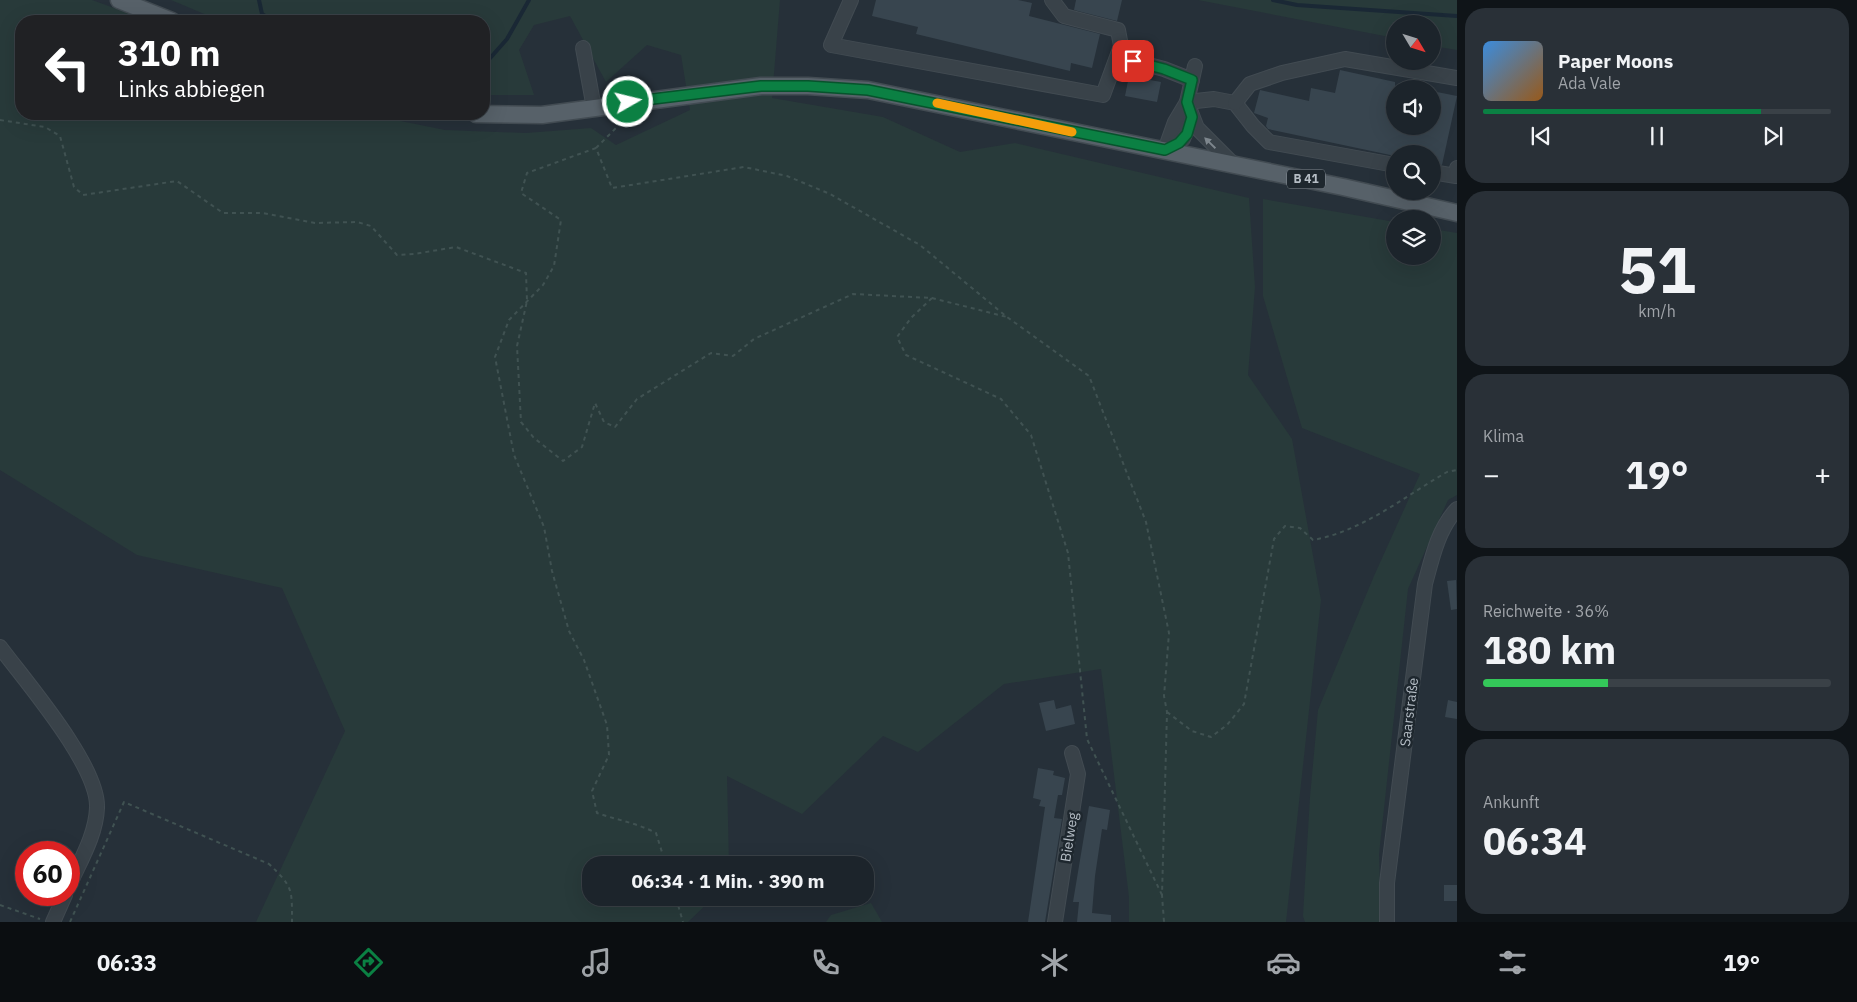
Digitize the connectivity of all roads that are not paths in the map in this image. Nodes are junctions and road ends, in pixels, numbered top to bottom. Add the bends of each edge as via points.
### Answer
1 (119, 0) edge
2 (851, 0) edge
3 (1052, 0) edge
4 (157, 15) edge
5 (583, 48) dead end
6 (1118, 57) junction
7 (1194, 66) dead end
8 (1457, 78) edge
9 (1192, 80) junction
10 (1187, 102) junction
11 (1235, 103) junction
12 (594, 108) junction
13 (490, 114) edge
14 (1192, 117) junction
15 (1165, 150) junction
16 (1386, 163) edge
17 (1233, 164) junction
18 (1457, 168) edge
19 (1441, 174) edge
20 (1457, 213) edge
21 (1457, 509) edge
22 (0, 647) edge
23 (1072, 753) dead end
24 (80, 861) edge
25 (60, 906) edge
26 (53, 922) edge
27 (1056, 922) edge
28 (1387, 922) edge

1 - 4 main road
2 - 6 street via 830,45 1103,95
3 - 6 street via 1064,16 1118,30 1121,46
5 - 12 street
6 - 9 street
7 - 9 street
8 - 11 street via 1345,59 1250,84
9 - 10 street
10 - 11 street via 1214,100
10 - 14 street
10 - 15 street via 1175,122
11 - 16 street via 1268,142
12 - 13 main road, B 41 via 542,115
12 - 15 main road, B 41 via 761,86 868,90
14 - 15 street via 1183,140
17 -> 14 street via 1204,137
15 - 17 main road, B 41
17 - 20 main road, B 41
18 - 19 street via 1456,176
21 - 28 street, Saarstraße via 1446,520 1425,584 1387,883
22 - 24 street via 82,761 95,788 94,829
23 - 27 street, Bielweg via 1078,774
25 - 26 street

